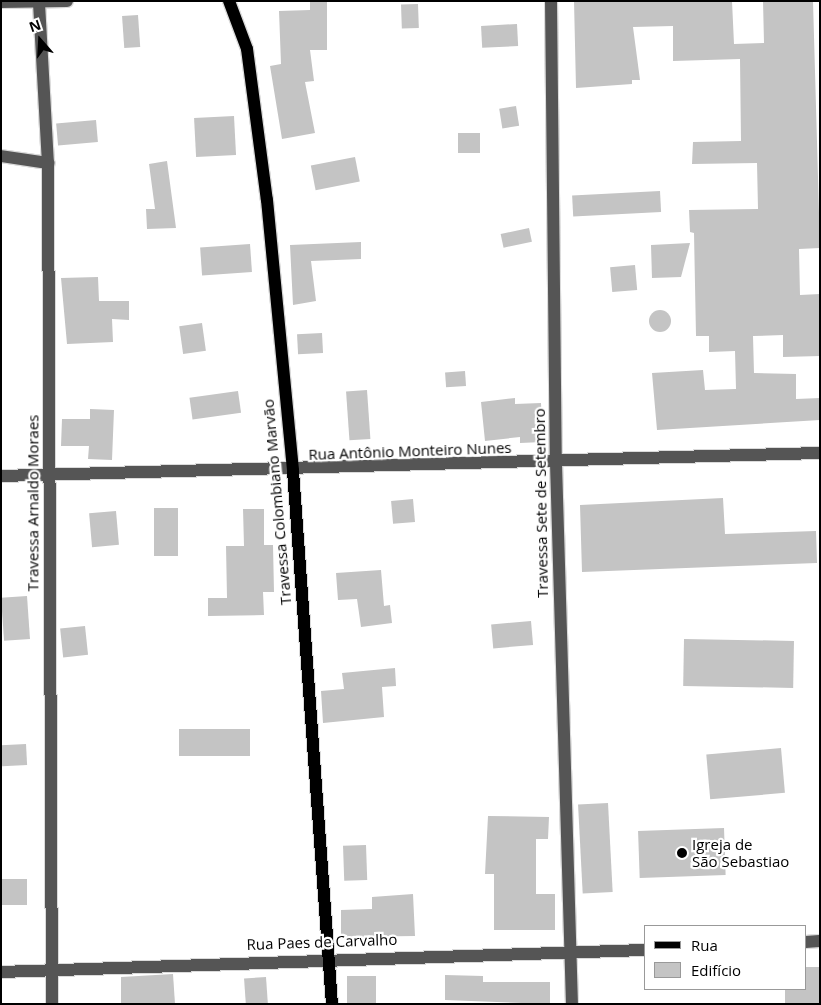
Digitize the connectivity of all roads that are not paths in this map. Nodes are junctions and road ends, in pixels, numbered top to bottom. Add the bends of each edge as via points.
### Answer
1 (67, 1) edge
2 (229, 1) edge
3 (551, 1) edge
4 (1, 2) edge
5 (39, 3) junction
6 (1, 156) edge
7 (48, 163) junction
8 (820, 453) edge
9 (556, 462) junction
10 (292, 471) junction
11 (1, 476) edge
12 (49, 476) junction
13 (820, 941) edge
14 (806, 942) edge
15 (644, 950) edge
16 (571, 953) junction
17 (326, 957) junction
18 (49, 971) junction
19 (1, 972) edge
20 (52, 1004) edge
21 (332, 1004) edge
22 (572, 1004) edge

1 - 5 street
2 - 10 main road, Travessa Colombiano Marvão via 247,49
3 - 9 street, Travessa Sete de Setembro
4 - 5 street
5 - 7 street, Travessa Arnaldo Moraes
6 - 7 street
7 - 12 street, Travessa Arnaldo Moraes
8 - 9 street, Rua Antônio Monteiro Nunes
9 - 10 street, Rua Antônio Monteiro Nunes
9 - 16 street, Travessa Sete de Setembro
10 - 12 street, Rua Antônio Monteiro Nunes
10 - 17 main road, Travessa Colombiano Marvão
11 - 12 street, Rua Antônio Monteiro Nunes
12 - 18 street, Travessa Arnaldo Moraes
13 - 14 street
15 - 16 street, Rua Paes de Carvalho
16 - 17 street, Rua Paes de Carvalho
16 - 22 street, Travessa Sete de Setembro
17 - 18 street, Rua Paes de Carvalho
17 - 21 main road, Travessa Colombiano Marvão
18 - 19 street, Rua Paes de Carvalho
18 - 20 street, Travessa Arnaldo Moraes

